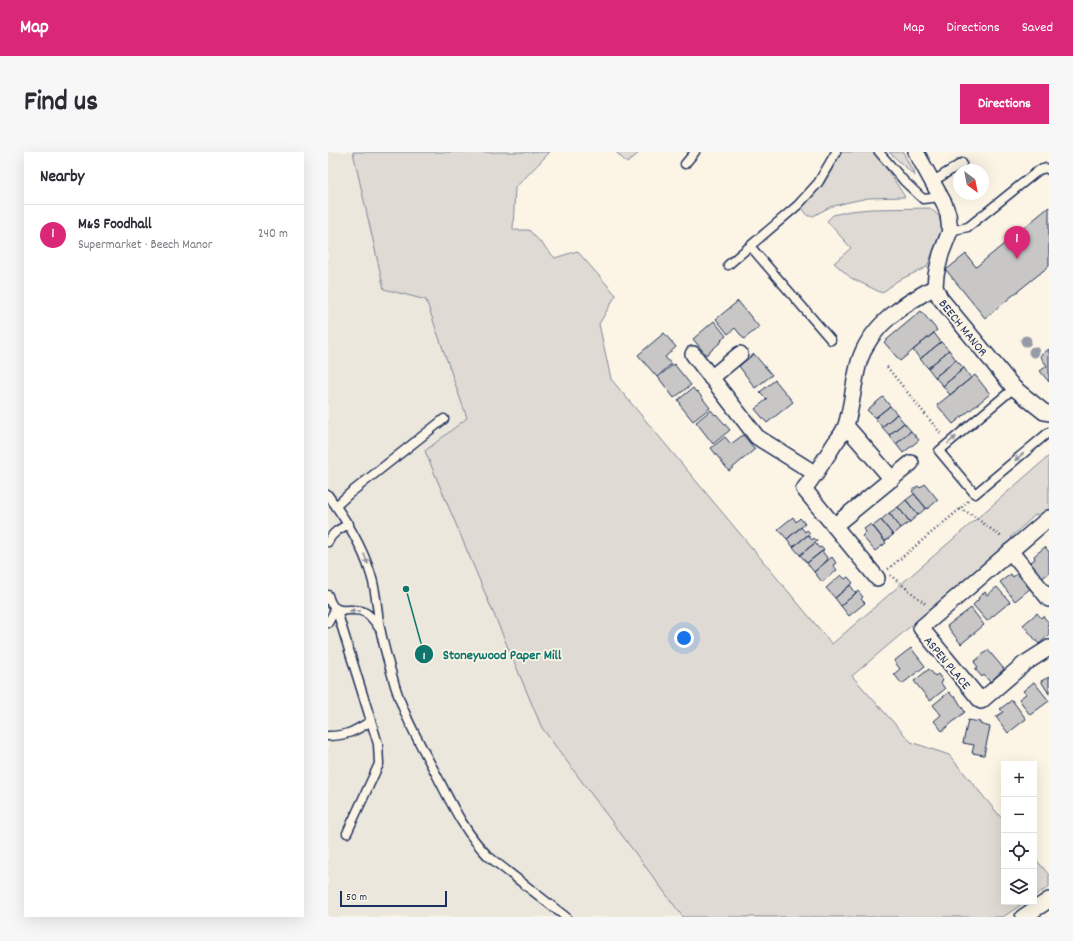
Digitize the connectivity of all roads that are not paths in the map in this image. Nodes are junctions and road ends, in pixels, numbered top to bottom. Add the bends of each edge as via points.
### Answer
1 (695, 152) edge
2 (836, 152) edge
3 (879, 152) edge
4 (916, 152) edge
5 (962, 163) dead end
6 (685, 164) dead end
7 (1049, 170) edge
8 (932, 182) junction
9 (941, 197) junction
10 (950, 231) junction
11 (750, 246) junction
12 (728, 265) dead end
13 (935, 287) junction
14 (831, 340) dead end
15 (692, 354) dead end
16 (740, 354) dead end
17 (711, 378) junction
18 (1014, 388) junction
19 (1049, 413) edge
20 (444, 419) dead end
21 (846, 426) junction
22 (1049, 432) edge
23 (911, 463) dead end
24 (816, 474) junction
25 (892, 479) junction
26 (328, 495) edge
27 (336, 506) junction
28 (1049, 518) edge
29 (349, 524) junction
30 (834, 526) junction
31 (328, 542) edge
32 (1012, 549) junction
33 (877, 578) dead end
34 (328, 595) edge
35 (1049, 599) edge
36 (336, 608) junction
37 (328, 622) edge
38 (381, 630) junction
39 (1049, 648) edge
40 (371, 721) junction
41 (328, 736) edge
42 (346, 833) dead end
43 (1049, 900) edge
44 (566, 917) edge
45 (1024, 917) edge

1 - 6 lane
2 - 11 lane via 818,183 798,205
3 - 9 lane via 923,199
4 - 8 street, BEECH MANOR
5 - 8 lane
7 - 10 lane via 1039,170 968,228
8 - 9 street, BEECH MANOR
9 - 10 street, BEECH MANOR via 948,214
10 - 13 street, BEECH MANOR via 936,275
11 - 12 lane
11 - 14 lane
13 - 18 street, BEECH MANOR via 940,298
13 - 21 street via 886,319 867,344 860,360
15 - 17 street
16 - 17 street
17 - 24 street via 757,437
18 - 19 street, BEECH MANOR via 1044,412
22 -> 18 lane via 975,494 939,451
20 - 27 lane
21 - 24 street
21 - 25 street
23 - 25 street
24 - 30 street via 804,489
25 - 30 street
26 - 27 lane
27 - 29 lane
28 - 32 street, ASPEN PLACE
29 - 31 lane via 336,531
29 -> 38 lane via 372,576
30 - 33 street
32 - 35 street
32 - 39 street, ASPEN PLACE via 921,628 981,701 1024,664
34 - 36 lane
36 - 37 lane
38 -> 36 lane via 374,619 365,612
36 - 40 lane
38 - 44 lane via 404,711 466,829 488,856
40 - 41 lane via 353,732
40 - 42 lane via 378,744 379,764
43 - 45 street

